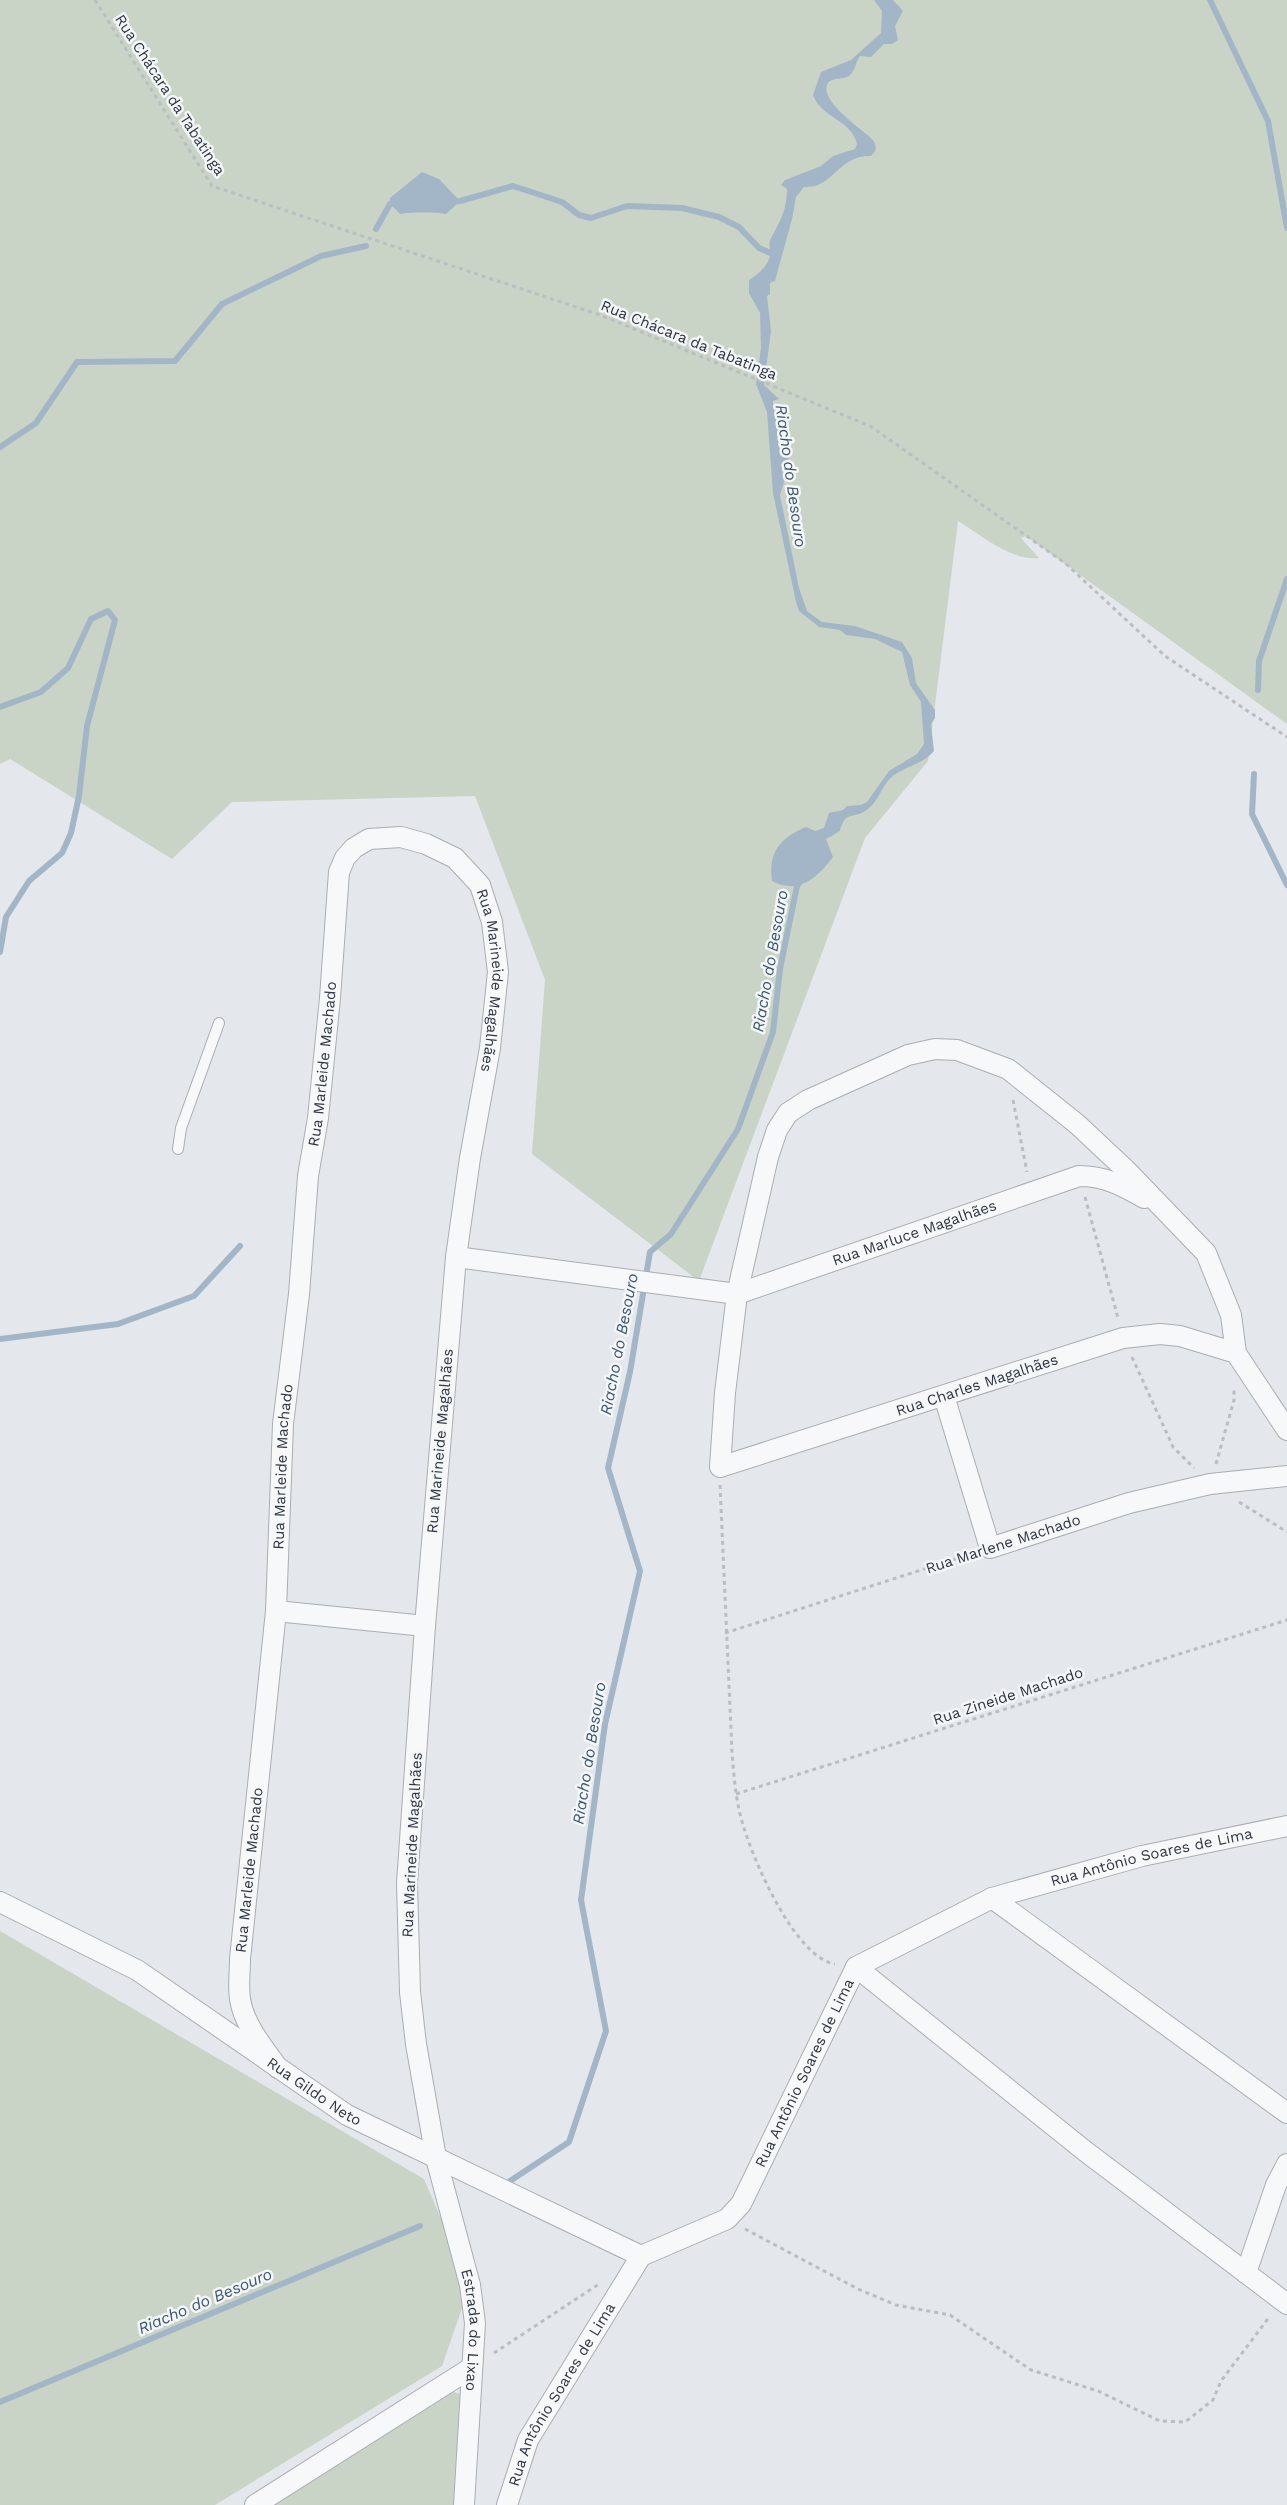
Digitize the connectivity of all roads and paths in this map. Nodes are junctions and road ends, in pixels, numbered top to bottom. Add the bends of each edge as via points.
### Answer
1 (95, 0) edge
2 (1287, 737) edge
3 (345, 858) joint
4 (220, 1023) dead end
5 (1008, 1069) junction
6 (178, 1149) dead end
7 (1079, 1176) junction
8 (1030, 1192) junction
9 (1163, 1208) junction
10 (456, 1256) junction
11 (737, 1294) junction
12 (1123, 1338) junction
13 (1236, 1354) junction
14 (944, 1396) junction
15 (1287, 1430) edge
16 (720, 1467) junction
17 (1287, 1476) edge
18 (1210, 1484) junction
19 (1287, 1532) edge
20 (990, 1548) junction
21 (276, 1611) junction
22 (1287, 1620) edge
23 (425, 1626) junction
24 (725, 1634) junction
25 (736, 1794) junction
26 (1287, 1826) edge
27 (992, 1898) junction
28 (0, 1902) edge
29 (856, 1967) junction
30 (278, 2068) junction
31 (1287, 2113) edge
32 (436, 2158) junction
33 (1287, 2164) edge
34 (727, 2219) junction
35 (641, 2256) junction
36 (1246, 2273) junction
37 (601, 2283) dead end
38 (1284, 2302) edge
39 (472, 2368) junction
40 (254, 2505) edge
41 (464, 2505) edge
42 (507, 2505) edge

1 - 2 path, Rua Chácara da Tabatinga via 212,186 600,315 870,426 1065,562 1165,656
3 - 10 street, Rua Marineide Magalhães via 369,839 401,837 426,844 455,858 480,885 492,922 498,972 490,1048
3 - 21 street, Rua Marleide Machado via 339,872 318,1118 308,1176 299,1294 283,1424
4 - 6 lane via 181,1128
5 - 8 path
5 - 9 street via 1077,1124
5 - 11 street via 958,1050 935,1049 908,1055 808,1100 788,1114 777,1130 768,1157
7 - 8 street, Rua Marluce Magalhães
7 - 9 street, Rua Marluce Magalhães via 1096,1176 1118,1183
7 - 12 path
8 - 11 street, Rua Marluce Magalhães
9 - 13 street via 1206,1254 1231,1315
10 - 11 street, Rua Marluce Magalhães
10 - 23 street, Rua Marineide Magalhães
11 - 16 street
12 - 13 street, Rua Charles Magalhães via 1160,1334 1180,1336
12 - 14 street, Rua Charles Magalhães
12 - 18 path via 1173,1447
13 - 15 street
13 - 18 path via 1234,1400
14 - 16 street, Rua Charles Magalhães
14 - 20 street
16 - 24 path
17 - 18 street, Rua Marlene Machado
18 - 19 path
18 - 20 street, Rua Marlene Machado via 1129,1503
20 - 24 path, Rua Marlene Machado
21 - 23 street
21 - 30 street, Rua Marleide Machado via 251,1841 239,1998 243,2014
22 - 25 path, Rua Zineide Machado
23 - 32 street, Rua Marineide Magalhães via 407,1883 407,1935 416,2044
24 - 25 path
25 - 29 path via 744,1828 792,1931 826,1963
26 - 27 street, Rua Antônio Soares de Lima via 1142,1856
27 - 29 street, Rua Antônio Soares de Lima
27 - 31 street
28 - 30 street, Rua Gildo Neto via 136,1970
29 - 34 street, Rua Antônio Soares de Lima via 741,2204
29 - 36 street via 1085,2151
30 - 32 street, Rua Gildo Neto via 347,2115
32 - 35 street, Rua Gildo Neto
32 - 39 street, Estrada do Lixao via 470,2285 475,2324
33 - 36 street via 1276,2185
34 - 35 street, Rua Antônio Soares de Lima
34 - 38 path via 858,2289 896,2304 950,2315 1031,2370 1098,2391 1160,2421 1185,2422 1213,2400 1220,2381
35 - 42 street, Rua Antônio Soares de Lima via 528,2440
36 - 38 street
37 - 39 path
39 - 40 street
39 - 41 street, Estrada do Lixao

